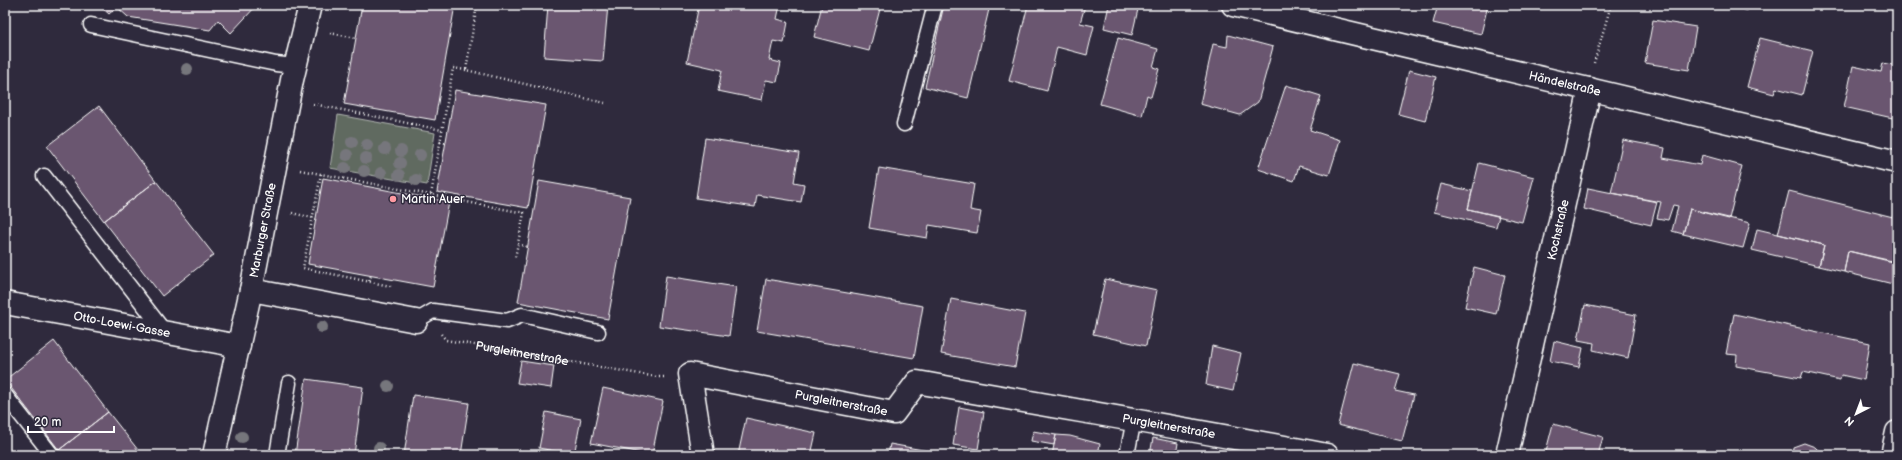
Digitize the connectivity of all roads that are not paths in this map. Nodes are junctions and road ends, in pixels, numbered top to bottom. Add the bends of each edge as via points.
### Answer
1 (310, 5) edge
2 (935, 5) edge
3 (1233, 5) edge
4 (91, 25) dead end
5 (295, 66) junction
6 (1590, 90) junction
7 (904, 124) dead end
8 (1897, 162) edge
9 (44, 176) dead end
10 (251, 290) junction
11 (5, 303) edge
12 (416, 321) joint
13 (164, 331) junction
14 (598, 332) dead end
15 (239, 346) junction
16 (288, 383) dead end
17 (5, 395) edge
18 (1134, 419) junction
19 (1897, 432) edge
20 (52, 455) edge
21 (214, 455) edge
22 (277, 455) edge
23 (703, 455) edge
24 (1127, 455) edge
25 (1327, 455) edge
26 (1507, 455) edge
27 (1892, 455) edge

1 - 5 street, Marburger Straße
2 - 7 lane
3 - 6 street, Händelstraße
4 - 5 lane
5 - 10 street, Marburger Straße
6 - 8 street, Händelstraße
6 - 26 street, Kochstraße
9 - 13 lane
10 - 12 street
10 - 15 street, Marburger Straße
11 - 13 street, Otto-Loewi-Gasse
12 - 14 lane via 433,310 507,321 522,315
13 - 15 street, Otto-Loewi-Gasse
15 - 21 street, Marburger Straße
16 - 22 lane
17 - 20 lane
18 - 23 street, Purgleitnerstraße via 917,382 894,412 690,374
18 - 24 lane
18 - 25 street, Purgleitnerstraße
19 - 27 street

